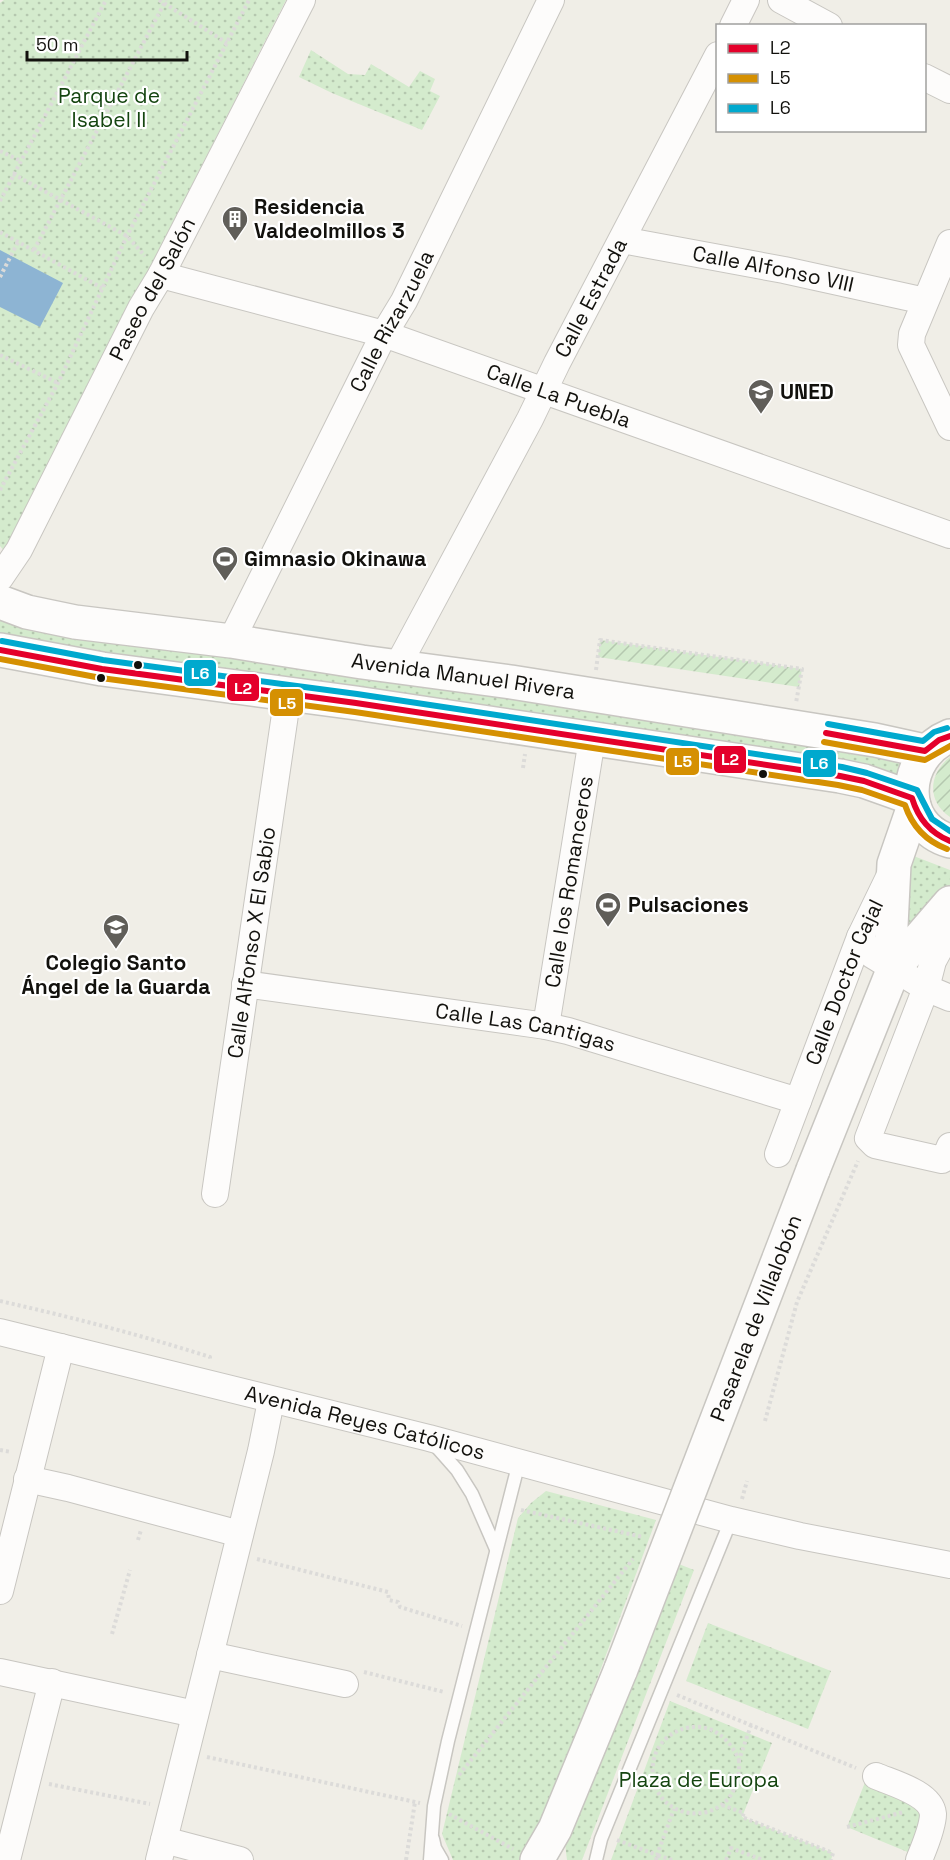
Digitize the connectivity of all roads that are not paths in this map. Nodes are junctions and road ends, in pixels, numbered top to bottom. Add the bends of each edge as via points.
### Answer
1 (303, 0) edge
2 (551, 0) edge
3 (746, 0) edge
4 (781, 0) edge
5 (734, 24) edge
6 (825, 24) edge
7 (716, 57) edge
8 (926, 78) edge
9 (950, 90) edge
10 (622, 240) junction
11 (950, 243) edge
12 (161, 275) junction
13 (925, 301) junction
14 (384, 334) junction
15 (544, 392) junction
16 (950, 427) edge
17 (950, 535) edge
18 (0, 578) edge
19 (0, 602) edge
20 (231, 640) junction
21 (0, 650) edge
22 (398, 668) junction
23 (288, 694) junction
24 (592, 739) junction
25 (938, 743) edge
26 (913, 802) junction
27 (950, 841) edge
28 (894, 864) junction
29 (950, 903) edge
30 (950, 930) edge
31 (860, 937) junction
32 (894, 968) junction
33 (245, 984) junction
34 (926, 988) junction
35 (950, 998) edge
36 (546, 1026) junction
37 (798, 1101) junction
38 (950, 1146) edge
39 (778, 1154) dead end
40 (215, 1194) dead end
41 (0, 1332) edge
42 (61, 1347) junction
43 (272, 1401) junction
44 (429, 1438) junction
45 (519, 1462) junction
46 (27, 1479) junction
47 (731, 1520) junction
48 (238, 1544) junction
49 (496, 1549) junction
50 (950, 1565) edge
51 (0, 1591) edge
52 (210, 1655) junction
53 (11, 1674) edge
54 (51, 1683) junction
55 (345, 1684) road end
56 (195, 1714) junction
57 (876, 1776) road end
58 (431, 1825) junction
59 (556, 1845) edge
60 (161, 1850) edge
61 (530, 1857) edge
62 (7, 1860) edge
63 (240, 1860) edge
64 (430, 1860) edge
65 (442, 1860) edge
66 (596, 1860) edge
67 (919, 1860) edge

1 - 12 street, Paseo del Salón
2 - 14 street, Calle Rizarzuela
3 - 5 street
4 - 6 street
7 - 10 street, Calle Estrada
8 - 9 street
10 - 13 street, Calle Alfonso VIII
10 - 15 street, Calle Estrada
11 - 13 street
12 - 14 street, Calle La Puebla
12 - 18 street, Paseo del Salón via 19,550
13 - 16 street via 911,345
14 - 15 street, Calle La Puebla
14 - 20 street, Calle Rizarzuela
15 - 17 street, Calle La Puebla
15 - 22 street, Calle Estrada
19 - 20 main road, Avenida Manuel Rivera via 75,622
20 - 22 main road, Avenida Manuel Rivera
21 - 23 main road, Avenida Manuel Rivera via 102,669
22 - 25 main road, Avenida Manuel Rivera via 511,682 875,740
23 - 24 main road, Avenida Manuel Rivera
23 - 33 street, Calle Alfonso X El Sabio
24 - 26 main road, Avenida Manuel Rivera via 840,776 864,781
24 - 36 street, Calle los Romanceros
25 - 26 main road, Calle Doctor Cajal via 916,766
26 - 27 main road via 921,820
26 - 28 main road, Calle Doctor Cajal
28 - 31 street, Calle Doctor Cajal
28 - 32 main road, Calle Doctor Cajal
29 - 32 main road, Calle Doctor Cajal
30 - 34 street via 933,961
31 - 32 street via 872,955
31 - 37 street, Calle Doctor Cajal
32 - 34 street, Calle Doctor Cajal
32 - 59 main road, Pasarela de Villalobón, bridge
33 - 36 street, Calle Las Cantigas
33 - 40 street, Calle Alfonso X El Sabio
34 - 35 street, Calle Doctor Cajal
34 - 38 street via 868,1138 875,1145 942,1160
36 - 37 street, Calle Las Cantigas
37 - 39 street, Calle Doctor Cajal
41 - 42 street, Avenida Reyes Católicos
42 - 43 street, Avenida Reyes Católicos
42 - 46 street
43 - 44 street, Avenida Reyes Católicos
43 - 48 street
44 - 45 street, Avenida Reyes Católicos
44 - 49 lane via 472,1494
45 - 47 street, Avenida Reyes Católicos
45 - 49 lane
46 - 48 street via 68,1488
46 - 51 street
47 - 50 street, Avenida Reyes Católicos
47 - 66 lane via 603,1834
48 - 52 street
49 - 58 lane
52 - 55 street
52 - 56 street
53 - 54 street
54 - 56 street
54 - 62 street
56 - 60 street
57 - 67 street via 914,1791 929,1806 933,1814
58 - 64 lane
58 - 65 lane via 435,1848
59 - 61 main road, Pasarela de Villalobón
60 - 63 street

